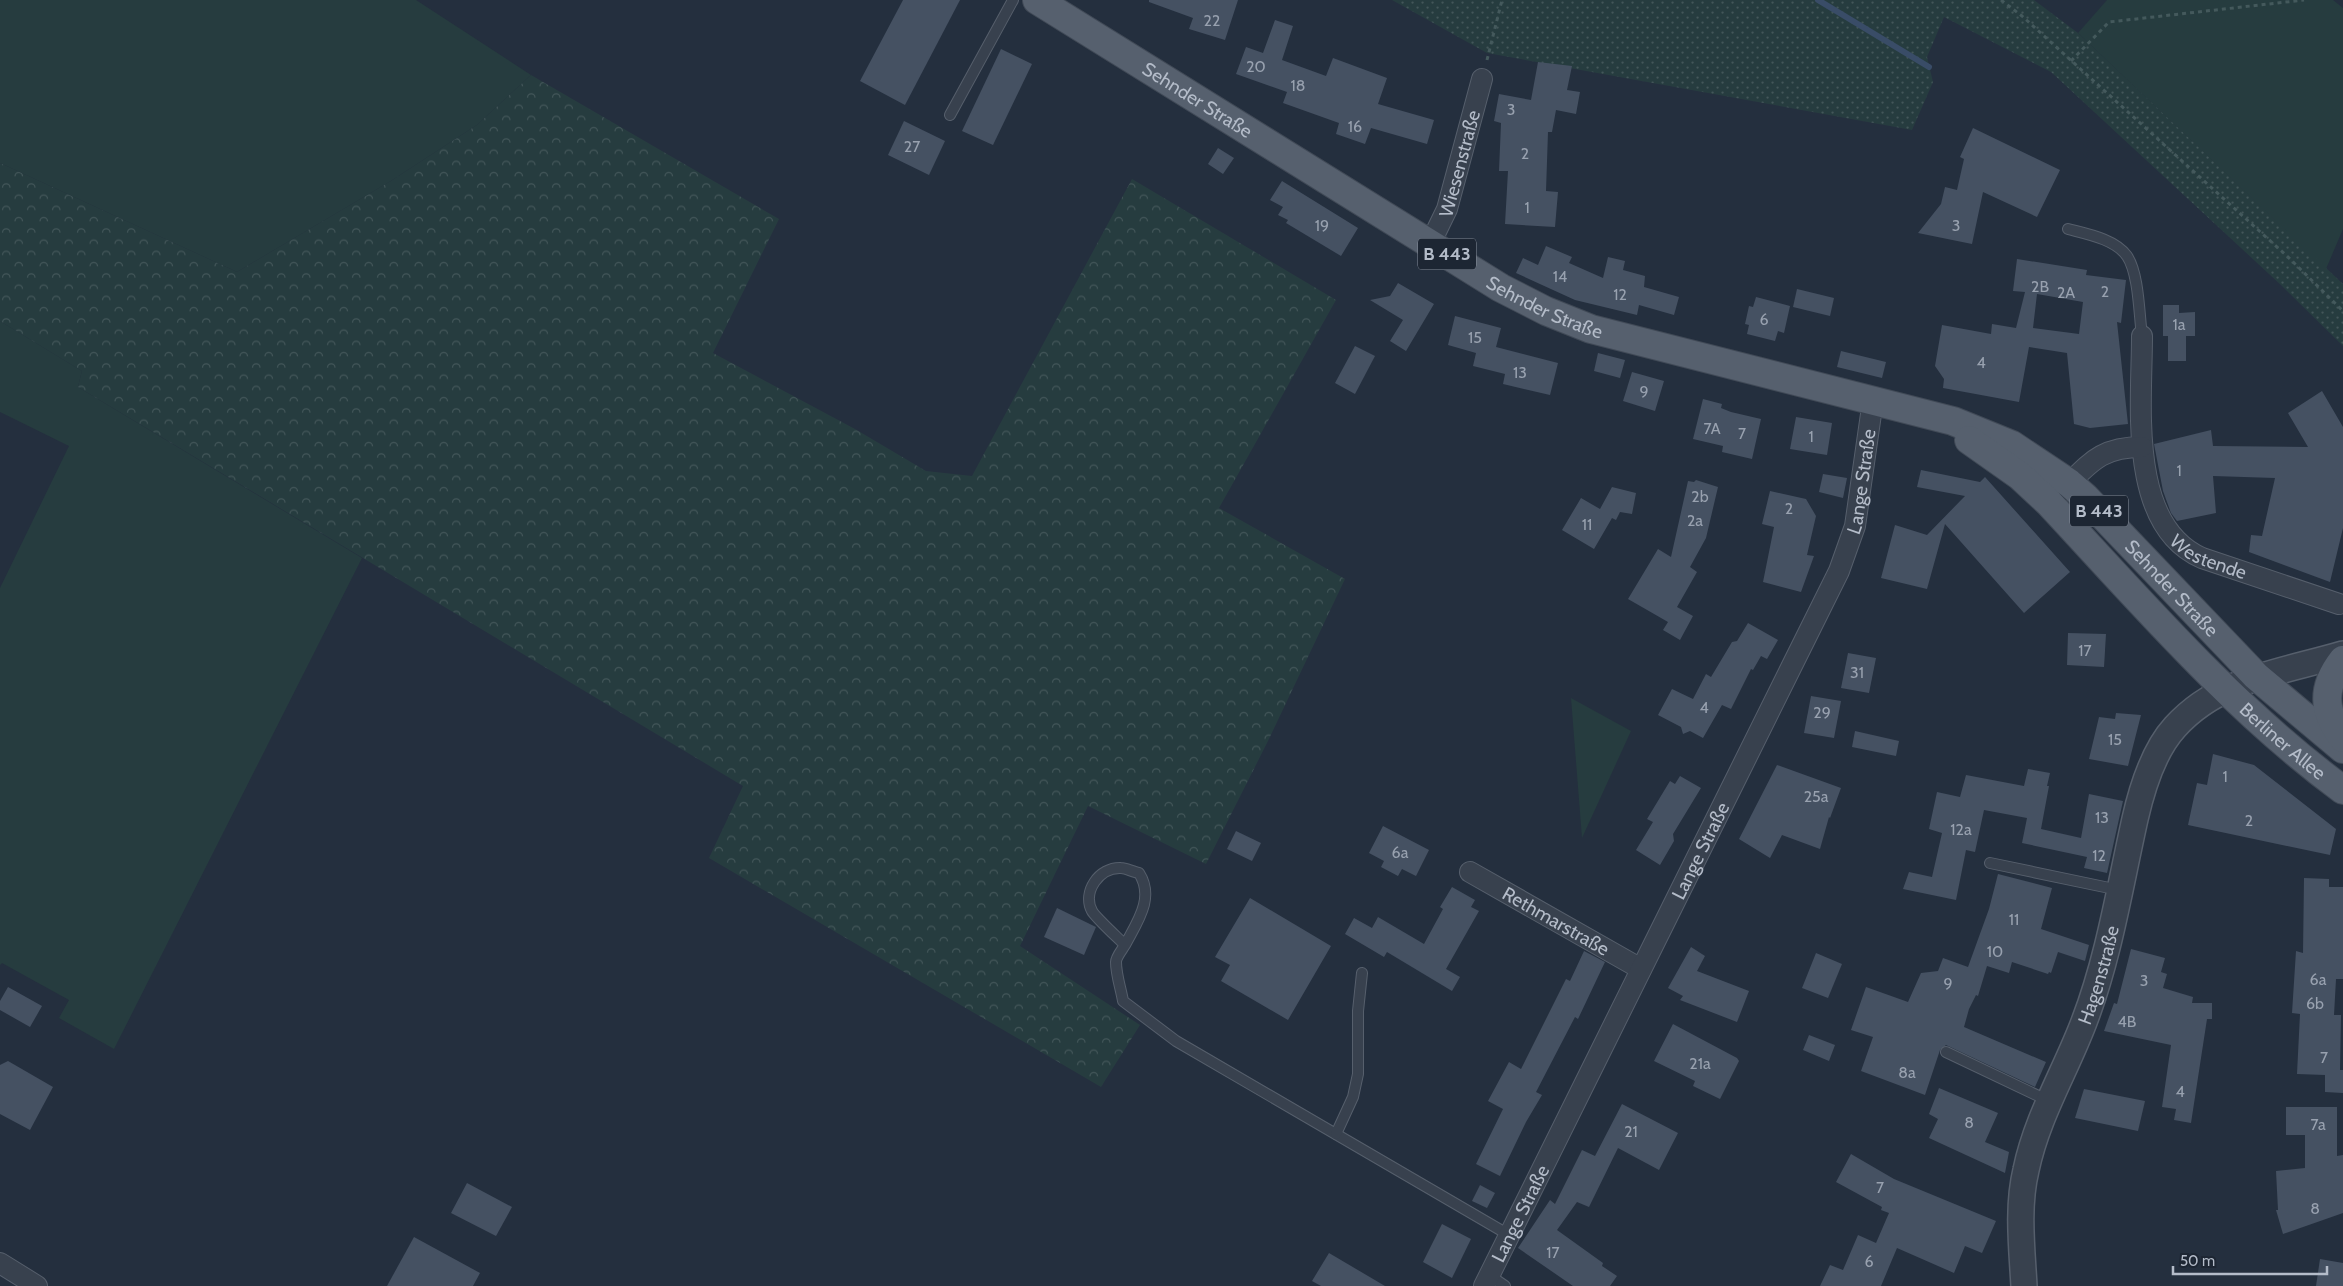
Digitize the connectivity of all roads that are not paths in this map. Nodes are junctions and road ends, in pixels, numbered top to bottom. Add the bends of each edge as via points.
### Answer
1 (1014, 0) edge
2 (1045, 2) edge
3 (1482, 79) road end
4 (950, 115) dead end
5 (2068, 229) dead end
6 (1430, 244) junction
7 (2142, 336) joint
8 (1873, 400) junction
9 (1900, 408) junction
10 (2142, 447) junction
11 (2069, 483) junction
12 (2048, 503) junction
13 (2339, 604) dead end
14 (2343, 654) edge
15 (2343, 660) edge
16 (2256, 676) junction
17 (2225, 689) junction
18 (2343, 738) edge
19 (2343, 749) edge
20 (2343, 790) edge
21 (1990, 862) dead end
22 (1470, 872) dead end
23 (2119, 890) junction
24 (1125, 945) junction
25 (1641, 969) junction
26 (1362, 973) dead end
27 (1946, 1052) dead end
28 (2049, 1101) junction
29 (1336, 1134) junction
30 (1509, 1235) junction
31 (0, 1263) edge
32 (1493, 1282) edge
33 (37, 1286) edge
34 (2024, 1286) edge

1 - 4 lane
2 - 6 main road, Sehnder Straße / B 443
3 - 6 street, Wiesenstraße via 1447,209
5 - 7 lane via 2100,238 2127,256 2134,272
6 - 8 main road, Sehnder Straße / B 443 via 1500,288 1591,329
7 - 10 street, Westende
8 - 9 main road, Sehnder Straße / B 443
8 - 25 street, Lange Straße via 1855,526 1848,548
9 - 11 main road, Sehnder Straße / B 443 via 1953,422 2012,445
9 - 12 main road, Sehnder Straße / B 443 via 1928,417 1966,438 2020,476
10 - 11 street via 2098,455
10 - 13 street, Westende via 2149,487 2159,517 2177,542 2189,552
11 - 12 street
11 - 16 main road, Sehnder Straße / B 443 via 2108,519
12 - 17 main road, Sehnder Straße / B 443
14 - 16 street, Hagenstraße
15 - 18 main road via 2330,681 2327,698 2330,716
16 - 17 street, Hagenstraße
16 - 19 main road, Berliner Allee / B 443
17 - 20 main road, Berliner Allee / B 443
17 - 23 street, Hagenstraße via 2189,713 2161,746 2140,795
21 - 23 lane
22 - 25 street, Rethmarstraße
23 - 28 street, Hagenstraße via 2095,991
24 - 24 lane via 1146,904 1147,890 1139,874 1121,868 1098,876 1091,888 1090,900 1093,912
24 - 29 lane via 1116,961 1123,1001 1176,1041
25 - 30 street, Lange Straße
26 - 29 lane via 1358,1074 1353,1097
27 - 28 lane
28 - 34 street, Hagenstraße via 2025,1171
29 - 30 lane
30 - 32 street, Lange Straße
31 - 33 street

